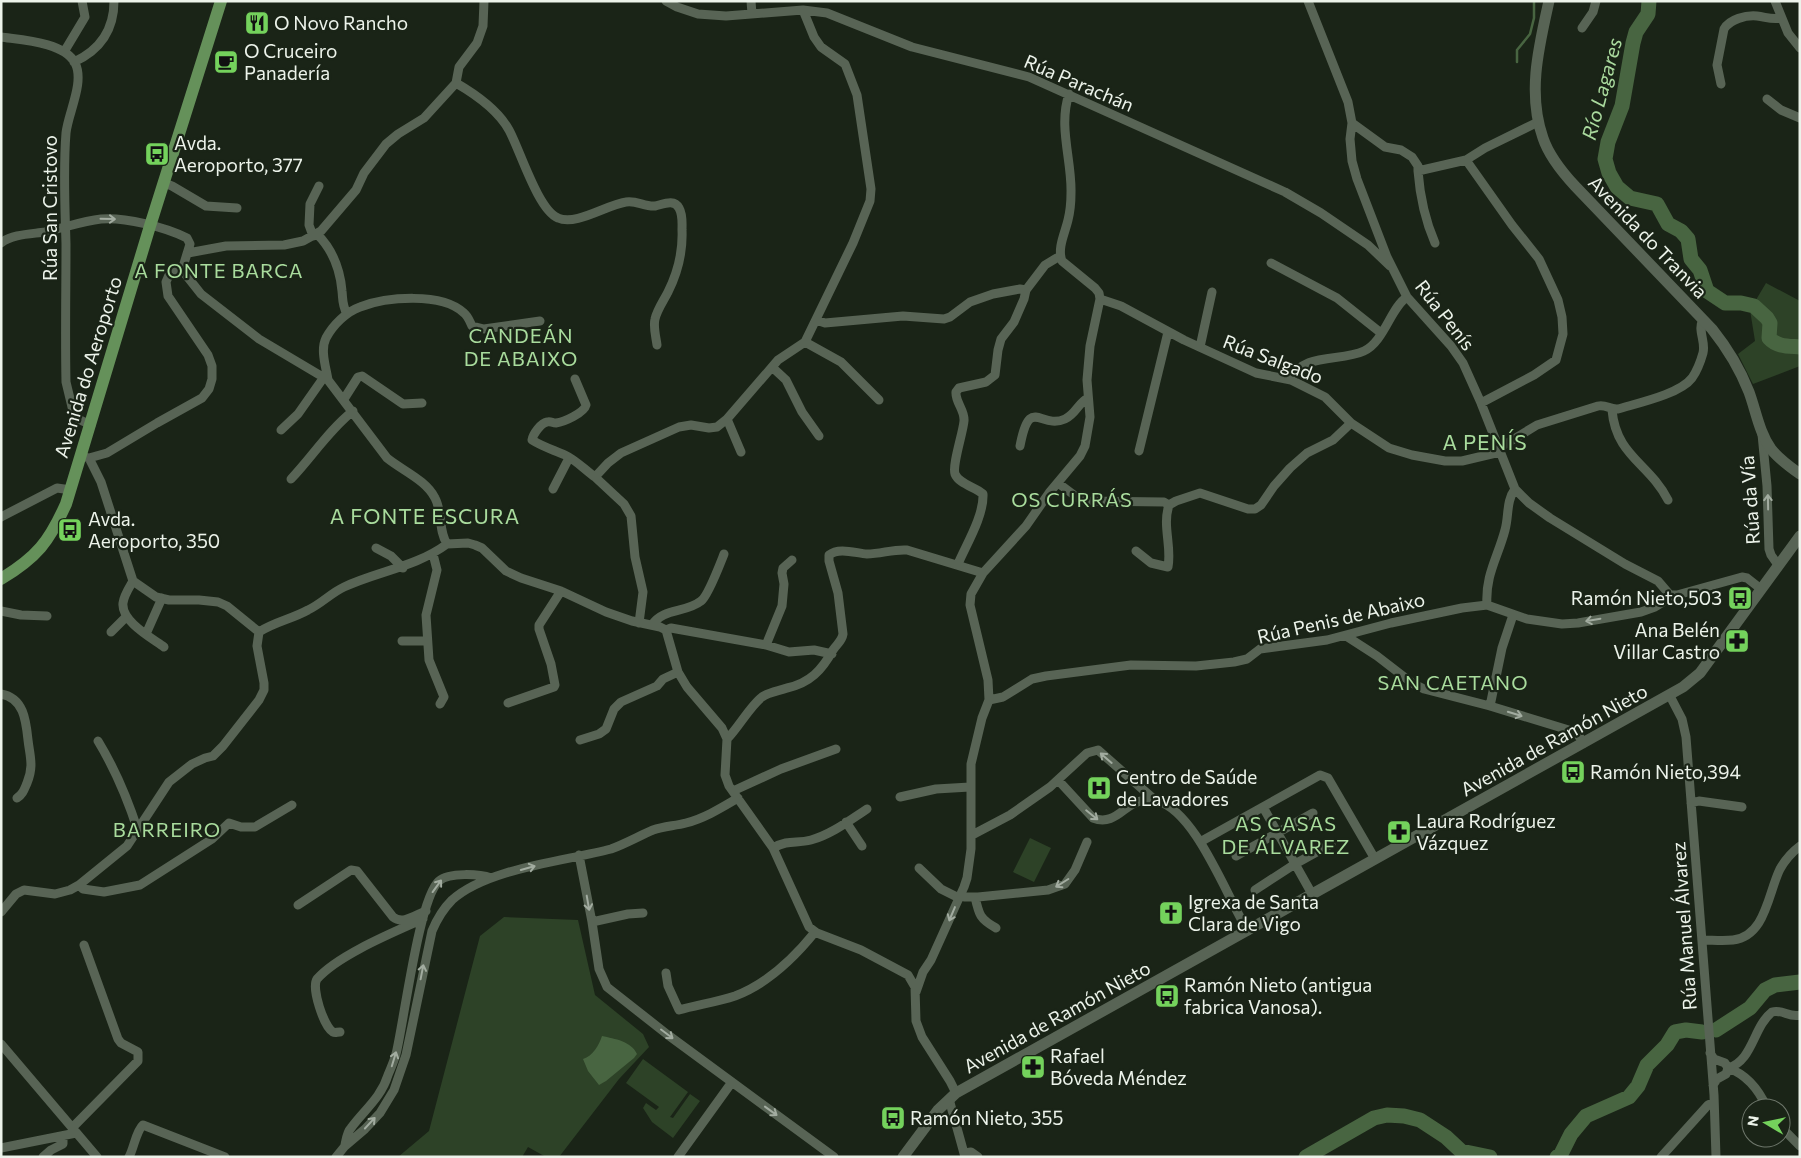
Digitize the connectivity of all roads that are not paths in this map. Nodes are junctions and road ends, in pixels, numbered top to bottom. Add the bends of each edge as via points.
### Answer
1 (82, 1) edge
2 (114, 1) edge
3 (221, 1) edge
4 (484, 1) edge
5 (666, 1) edge
6 (751, 1) edge
7 (1308, 1) edge
8 (1549, 1) edge
9 (1596, 1) edge
10 (1775, 1) edge
11 (803, 10) junction
12 (752, 14) junction
13 (1781, 18) junction
14 (1582, 28) dead end
15 (1, 36) edge
16 (1800, 48) edge
17 (64, 52) junction
18 (74, 62) junction
19 (456, 83) junction
20 (1721, 84) dead end
21 (1069, 94) junction
22 (1766, 99) dead end
23 (1800, 118) edge
24 (1538, 122) junction
25 (1352, 123) junction
26 (1466, 160) junction
27 (1418, 171) junction
28 (164, 183) junction
29 (319, 186) dead end
30 (237, 208) dead end
31 (150, 226) junction
32 (65, 227) junction
33 (315, 235) junction
34 (1, 243) edge
35 (1435, 244) dead end
36 (188, 253) junction
37 (1060, 256) junction
38 (1271, 263) dead end
39 (1392, 268) junction
40 (182, 270) junction
41 (1026, 290) junction
42 (1212, 292) dead end
43 (1407, 297) junction
44 (1100, 299) junction
45 (347, 314) junction
46 (816, 320) junction
47 (1703, 320) junction
48 (540, 321) dead end
49 (1168, 332) junction
50 (1381, 333) junction
51 (805, 342) junction
52 (657, 345) dead end
53 (1200, 347) junction
54 (772, 367) junction
55 (326, 378) junction
56 (575, 379) dead end
57 (1291, 380) junction
58 (1088, 398) junction
59 (344, 399) junction
60 (879, 400) dead end
61 (422, 403) dead end
62 (1481, 403) junction
63 (1612, 410) junction
64 (353, 411) junction
65 (728, 419) junction
66 (1351, 423) junction
67 (91, 425) junction
68 (280, 430) dead end
69 (1761, 431) junction
70 (819, 436) dead end
71 (1020, 446) dead end
72 (1500, 450) junction
73 (1139, 451) dead end
74 (741, 452) dead end
75 (85, 457) junction
76 (569, 458) junction
77 (1800, 474) edge
78 (595, 477) junction
79 (291, 479) dead end
80 (1058, 483) junction
81 (1515, 488) junction
82 (553, 489) dead end
83 (71, 490) junction
84 (1668, 500) dead end
85 (1170, 505) junction
86 (1, 517) edge
87 (1800, 536) edge
88 (447, 544) junction
89 (376, 548) dead end
90 (1136, 551) dead end
91 (433, 554) junction
92 (724, 554) dead end
93 (792, 560) dead end
94 (958, 564) junction
95 (1778, 565) junction
96 (403, 568) junction
97 (983, 573) junction
98 (1, 579) edge
99 (133, 582) junction
100 (1761, 589) junction
101 (561, 591) junction
102 (1670, 595) junction
103 (162, 598) junction
104 (1487, 605) junction
105 (1, 611) edge
106 (1513, 615) junction
107 (47, 616) dead end
108 (126, 617) junction
109 (639, 623) junction
110 (652, 625) junction
111 (666, 630) junction
112 (111, 632) dead end
113 (259, 632) junction
114 (146, 634) junction
115 (1346, 636) junction
116 (402, 641) dead end
117 (428, 641) junction
118 (766, 645) junction
119 (164, 647) dead end
120 (832, 654) junction
121 (678, 672) junction
122 (1, 694) edge
123 (1670, 696) junction
124 (989, 700) junction
125 (508, 703) dead end
126 (440, 704) dead end
127 (1490, 706) junction
128 (727, 739) junction
129 (580, 740) dead end
130 (98, 741) dead end
131 (1584, 743) junction
132 (836, 749) dead end
133 (1058, 780) junction
134 (1136, 784) junction
135 (970, 787) junction
136 (735, 795) junction
137 (900, 796) dead end
138 (16, 798) dead end
139 (1156, 801) junction
140 (1691, 803) junction
141 (292, 804) dead end
142 (1134, 804) junction
143 (1742, 807) dead end
144 (1262, 808) junction
145 (867, 809) dead end
146 (1313, 813) dead end
147 (846, 822) junction
148 (138, 831) junction
149 (1277, 833) junction
150 (971, 834) junction
151 (1087, 842) dead end
152 (1200, 842) junction
153 (1331, 844) dead end
154 (862, 846) dead end
155 (1800, 846) edge
156 (773, 848) junction
157 (578, 855) junction
158 (1236, 856) dead end
159 (1375, 859) junction
160 (1295, 864) junction
161 (919, 868) dead end
162 (491, 878) junction
163 (79, 885) junction
164 (1255, 890) dead end
165 (1312, 894) junction
166 (960, 897) junction
167 (976, 897) junction
168 (298, 905) dead end
169 (1, 912) edge
170 (644, 913) dead end
171 (424, 915) junction
172 (592, 922) junction
173 (996, 928) dead end
174 (1248, 931) junction
175 (815, 932) junction
176 (1702, 940) junction
177 (84, 945) dead end
178 (923, 972) junction
179 (666, 973) dead end
180 (908, 975) junction
181 (916, 994) junction
182 (1800, 1015) edge
183 (340, 1032) dead end
184 (1, 1044) edge
185 (1710, 1052) junction
186 (1719, 1061) junction
187 (1728, 1068) junction
188 (1712, 1070) junction
189 (1721, 1077) junction
190 (732, 1082) junction
191 (1713, 1085) junction
192 (953, 1096) junction
193 (1762, 1098) edge
194 (1714, 1102) junction
195 (74, 1130) junction
196 (63, 1136) junction
197 (1791, 1137) edge
198 (345, 1146) junction
199 (1800, 1146) edge
200 (1, 1148) edge
201 (965, 1155) edge
202 (42, 1157) edge
203 (96, 1157) edge
204 (129, 1157) edge
205 (226, 1157) edge
206 (336, 1157) edge
207 (678, 1157) edge
208 (834, 1157) edge
209 (903, 1157) edge
210 (978, 1157) edge
211 (1661, 1157) edge
212 (1716, 1157) edge

1 - 17 street via 85,17
2 - 18 street via 106,37 86,56
3 - 28 main road, Avenida do Aeroporto
4 - 19 street via 483,26 477,43 460,67
5 - 12 street, Rúa Parachán via 698,14
6 - 12 street
7 - 25 street, Rúa Penís via 1348,102
8 - 24 main road, Avenida do Tranvia via 1534,83
9 - 14 street
10 - 13 street
11 - 12 street, Rúa Parachán
11 - 21 street, Rúa Parachán via 827,13 912,46 1029,77
11 - 46 street via 821,47 845,64 857,95 871,189 870,201 853,243
13 - 16 street
13 - 20 street via 1748,16 1727,23 1717,65
15 - 17 street via 52,46
17 - 18 street
18 - 32 street, Rúa San Cristovo via 78,82 66,132
19 - 33 street via 424,118 386,144 364,173 356,190
19 - 52 street via 488,106 509,129 534,186 548,211 556,218 574,220 626,202 654,206 669,202 679,207 683,248 671,286 655,319
21 - 37 street via 1065,129 1071,192
21 - 39 street, Rúa Parachán via 1285,192 1368,245
22 - 23 street
24 - 26 street
24 - 47 main road, Avenida do Tranvia via 1543,139 1559,168
25 - 27 street via 1385,147 1401,150 1412,157
25 - 39 street, Rúa Penís via 1350,139 1354,170
26 - 27 street
26 - 62 street via 1539,259 1562,316 1563,334 1556,360
27 - 35 street via 1427,226
28 - 30 street via 206,206
28 - 31 main road, Avenida do Aeroporto
29 - 33 street via 310,204 309,225
32 -> 31 street via 102,219
31 - 36 street via 186,238 190,244
31 - 67 main road, Avenida do Aeroporto
32 - 34 street via 14,237
32 - 67 street, Rúa San Cristovo via 66,382 78,419
33 - 36 street via 284,245 226,246
33 - 45 street via 325,243 337,262 342,306
36 - 40 street
37 - 41 street via 1045,265
37 - 44 street via 1099,292
38 - 50 street via 1337,298
39 - 43 street, Rúa Penís
40 - 55 street via 200,294 259,339
40 - 75 street via 176,269 169,275 166,282 168,296 208,355 212,366 209,389 202,398 107,453
41 - 46 street via 994,294 970,302 944,319 912,316 825,323
41 - 94 street via 1014,322 1000,339 995,375 986,382 959,388 956,392 964,420 955,475 979,491 983,500
42 - 53 street
43 - 50 street
43 - 62 street, Rúa Penís via 1463,363
44 - 49 street, Rúa Salgado via 1121,306
44 - 58 street via 1090,346
45 - 48 street via 369,304 427,298 465,313 472,326 484,329
45 - 55 street via 325,339
46 - 51 street
47 - 63 street, Rúa Salgado via 1700,330 1703,352 1689,381 1666,394
47 - 69 main road, Avenida do Tranvia via 1733,358
49 - 53 street, Rúa Salgado
49 - 73 street
50 - 57 street via 1361,353 1301,366
51 - 54 street
51 - 60 street via 841,362
53 - 57 street, Rúa Salgado via 1256,373
54 - 65 street
54 - 70 street via 786,380
55 - 59 street
55 - 68 street via 298,414
56 - 76 street via 586,404 585,409 556,423 543,423 532,440
57 - 66 street, Rúa Salgado via 1325,397
58 - 71 street via 1081,401 1067,418 1058,421 1037,416 1031,418 1026,423
58 - 80 street via 1090,417 1085,446
59 - 61 street via 358,377 362,376 403,404
59 - 64 street
62 - 72 street, Rúa Penís
63 - 72 street, Rúa Salgado via 1604,405 1598,406 1536,426
63 - 84 street via 1613,424 1620,440
64 - 79 street via 330,432
64 - 88 street via 388,458 424,484 436,498
65 - 74 street
65 - 78 street via 717,427 691,425 670,431 621,453
66 - 72 street, Rúa Salgado via 1389,448 1445,461 1462,461
66 - 85 street via 1290,468 1262,505 1255,509 1200,493
67 - 75 main road, Avenida do Aeroporto
69 - 77 main road, Avenida do Tranvia via 1773,451
95 -> 69 street, Rúa da Vía via 1769,549
72 - 81 street, Rúa Penís
75 - 83 main road, Avenida do Aeroporto
75 - 99 street via 101,482
76 - 78 street
76 - 82 street
78 - 109 street via 624,504 631,516 642,592
80 - 85 street via 1085,501 1164,502
80 - 97 street via 1026,526
81 - 102 street, Rúa Penís via 1550,518 1658,581
81 - 104 street via 1487,584
83 - 86 street via 57,488
83 - 98 main road, Avenida do Aeroporto via 46,544 35,556
85 - 90 street via 1166,532 1170,556 1168,567 1151,563
87 - 95 main road, Avenida de Ramón Nieto
88 - 91 street
88 - 101 street via 475,544 506,571
89 - 96 street
91 - 96 street
91 - 117 street via 437,570 426,615
92 - 110 street via 704,599 663,614
93 - 118 street via 783,568 782,606
94 - 97 street
94 - 120 street via 907,550 868,554 839,551 829,555 843,634
95 - 100 main road, Avenida de Ramón Nieto
96 - 113 street via 343,587 309,610
97 - 124 street via 970,600 988,680
99 - 103 street
99 - 108 street via 123,603
100 - 102 street via 1742,577
100 - 123 main road, Avenida de Ramón Nieto via 1700,673
101 - 109 street
101 - 125 street via 539,625 556,684
102 -> 106 street via 1655,607 1640,612 1578,623 1544,622
103 - 113 street via 218,602
103 - 114 street
104 - 106 street
104 - 115 street, Rúa Penis de Abaixo via 1391,623
105 - 107 street
106 - 127 street via 1502,648
108 - 112 street
108 - 114 street
109 - 110 street
110 - 111 street
111 - 118 street via 671,628
111 - 121 street
113 - 148 street via 256,646 264,690 259,700 214,756 192,764 169,782
114 - 119 street
115 - 124 street, Rúa Penis de Abaixo via 1260,649 1247,659 1234,662 1196,666 1132,665 1046,676 1032,679 1003,697
115 - 127 street via 1424,689
116 - 117 street
117 - 126 street via 429,660 444,697
118 - 120 street via 789,652 814,650
120 - 128 street via 814,678 760,698
121 - 128 street
121 - 129 street via 657,686 621,702 614,709 606,729
122 - 138 street via 11,696 17,702 27,721 32,771 23,794
123 - 131 main road, Avenida de Ramón Nieto
123 - 140 street, Rúa Manuel Álvarez via 1685,727
124 - 135 street via 974,748
127 -> 131 street via 1572,731
128 - 136 street via 725,775
130 - 148 street via 110,761
131 - 159 main road, Avenida de Ramón Nieto
132 - 136 street via 781,769
134 -> 133 street via 1098,750 1087,753
133 -> 142 street via 1093,818 1100,821 1112,818
133 - 150 street via 1010,815
134 - 139 street
134 - 142 street
135 - 137 street
135 - 150 street
136 - 156 street
136 - 157 street via 718,810 686,823 654,830 609,849
139 - 142 street
139 - 152 street via 1187,823
140 - 143 street via 1699,801
140 - 176 street, Rúa Manuel Álvarez
141 - 163 street via 255,827 229,823 212,840 140,885 104,892 83,890
144 - 149 street
144 - 152 street
144 - 159 street via 1320,775 1328,778
145 - 147 street
146 - 149 street
147 - 154 street
147 - 156 street via 812,840 789,841
148 - 163 street via 127,846
149 - 158 street
149 - 160 street
150 - 166 street via 967,878
151 -> 167 street via 1075,870 1064,884 1048,890
152 - 174 street
153 - 160 street
155 - 176 street via 1780,869 1759,924 1734,940
156 - 175 street via 804,919
162 -> 157 street
157 -> 172 street
159 - 165 main road, Avenida de Ramón Nieto
160 - 164 street
160 - 165 street
161 - 166 street via 941,889
171 -> 162 street via 434,887 440,880 478,874
198 -> 162 street via 380,1113 394,1090 406,1054 435,923 453,899
163 - 169 street via 55,894 24,890 16,894
165 - 174 main road, Avenida de Ramón Nieto
166 - 167 street
166 -> 178 street
167 - 173 street via 979,914
168 - 171 street via 351,870 357,872 398,921
170 - 172 street
171 - 183 street via 349,956 317,980 315,993 325,1022 332,1031
198 -> 171 street via 349,1129 378,1096 388,1078 396,1054
172 -> 190 street via 599,969 607,987
174 - 192 main road, Avenida de Ramón Nieto
175 - 179 street via 791,959 766,979 736,995 705,1004 679,1010
175 - 180 street via 861,950
176 - 185 street, Rúa Manuel Álvarez
177 - 195 street via 118,1040 138,1052 139,1056
178 - 180 street
178 - 181 street
180 - 181 street
181 - 192 street via 916,1021 922,1037 950,1081
182 - 187 street via 1772,1012 1737,1066
184 - 195 street
185 - 186 street
185 - 188 street, Rúa Manuel Álvarez
186 - 187 street
186 - 188 street
187 - 189 street
187 - 193 street via 1746,1077
188 - 189 street
188 - 191 street, Rúa Manuel Álvarez
189 - 191 street
190 - 207 street
190 -> 208 street
191 - 194 street, Rúa Manuel Álvarez
192 - 201 street
192 - 209 main road, Avenida de Ramón Nieto via 938,1110
194 - 211 street
194 - 212 street, Rúa Manuel Álvarez
195 - 196 street
195 - 203 street
196 - 200 street
196 - 202 street via 63,1144
197 - 199 street
198 - 206 street
201 - 210 street via 971,1152
204 - 205 street via 143,1124

